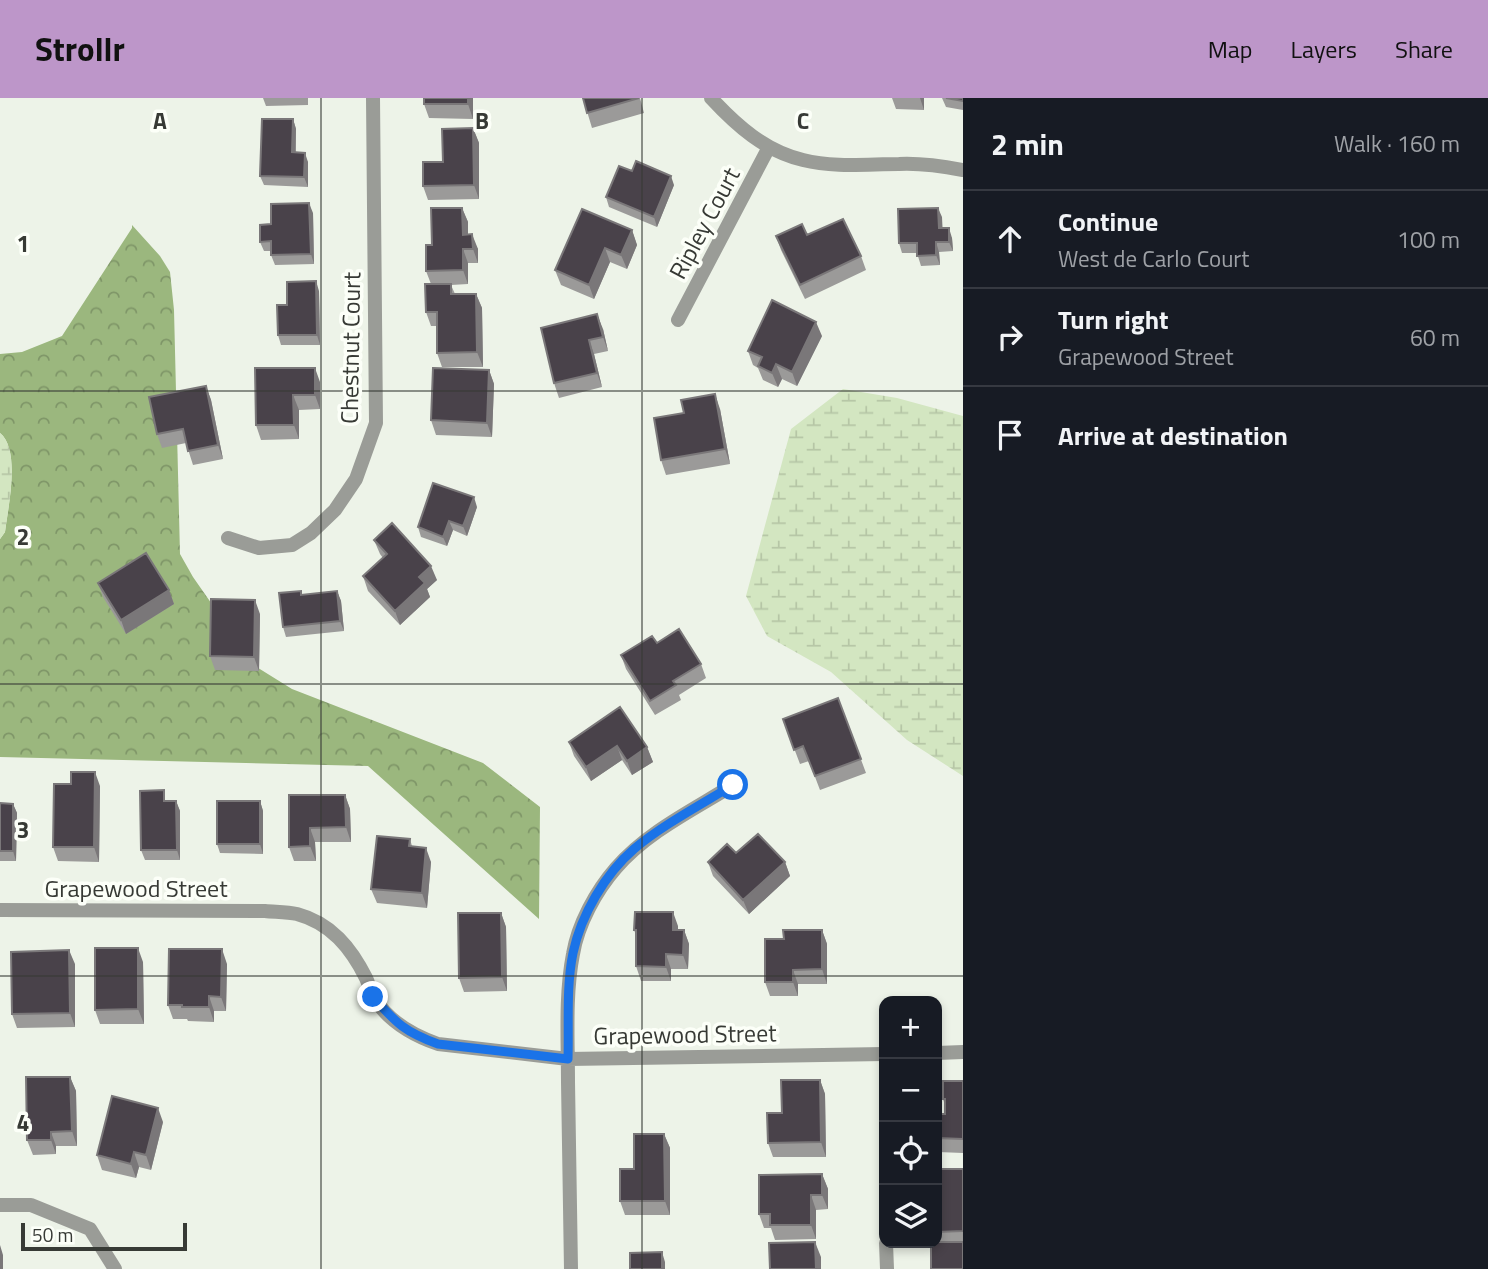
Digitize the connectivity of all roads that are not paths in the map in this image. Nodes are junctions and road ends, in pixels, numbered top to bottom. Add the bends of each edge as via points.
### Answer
1 (373, 98) edge
2 (711, 98) edge
3 (769, 147) junction
4 (963, 170) edge
5 (678, 320) dead end
6 (228, 538) dead end
7 (733, 785) dead end
8 (0, 910) edge
9 (963, 1052) edge
10 (942, 1053) edge
11 (879, 1054) edge
12 (568, 1059) junction
13 (0, 1206) edge
14 (886, 1248) edge
15 (115, 1269) edge
16 (571, 1269) edge
17 (887, 1269) edge

1 - 6 street, Chestnut Court via 376,423 356,479 335,510 311,533 292,545 259,548
2 - 3 street via 739,127
3 - 4 street via 821,163 902,163
3 - 5 street, Ripley Court
7 - 12 street via 635,849 604,883 580,928 573,953
8 - 12 street, Grapewood Street via 295,913 340,938 373,997 418,1037 438,1044
9 - 10 street
11 - 12 street, Grapewood Street
12 - 16 street
13 - 15 street via 31,1205 90,1229
14 - 17 street

